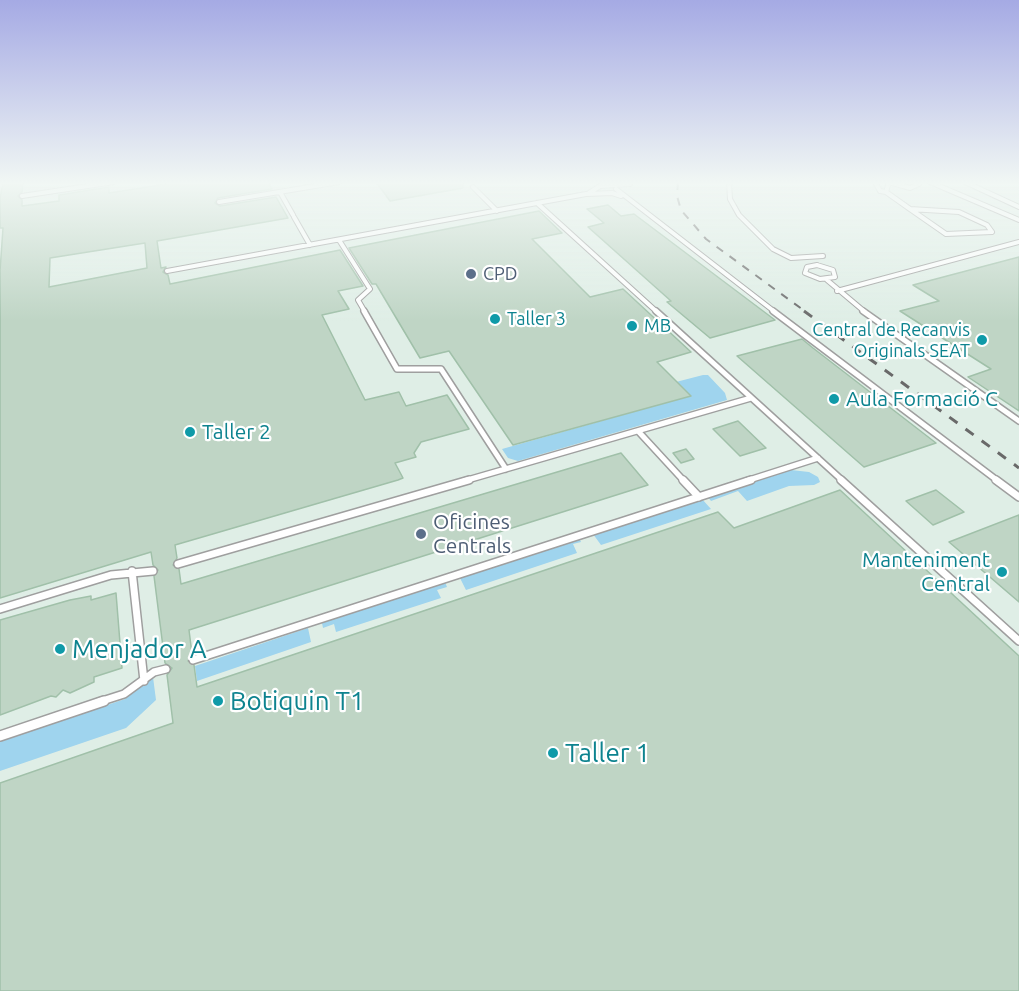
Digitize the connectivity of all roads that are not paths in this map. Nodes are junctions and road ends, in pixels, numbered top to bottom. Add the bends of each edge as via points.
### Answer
1 (301, 228) edge
2 (403, 228) edge
3 (564, 228) edge
4 (664, 228) edge
5 (752, 228) edge
6 (938, 228) edge
7 (989, 228) edge
8 (339, 240) junction
9 (1019, 242) edge
10 (310, 245) junction
11 (823, 256) dead end
12 (168, 271) dead end
13 (827, 280) junction
14 (837, 291) junction
15 (751, 398) junction
16 (1019, 421) edge
17 (639, 430) junction
18 (818, 458) junction
19 (506, 469) junction
20 (699, 497) junction
21 (1019, 497) edge
22 (178, 564) dead end
23 (132, 571) junction
24 (153, 571) dead end
25 (0, 609) edge
26 (1019, 641) edge
27 (193, 660) dead end
28 (166, 669) dead end
29 (144, 681) junction
30 (0, 736) edge

1 - 10 lane
2 - 8 lane
3 - 15 lane
4 - 21 lane
5 - 11 lane via 773,249 791,258
6 - 7 lane via 946,234 992,232
8 - 10 lane
8 - 19 lane via 370,289 358,300 397,369 441,369
9 - 14 lane
10 - 12 lane
13 - 13 lane via 836,275 828,267 812,265 805,269 808,275
13 - 14 lane
14 - 16 lane
15 - 17 lane
15 - 18 lane
17 - 19 lane
17 - 20 lane
18 - 20 lane
18 - 26 lane
19 - 22 lane
20 - 27 lane
23 - 24 lane
23 - 25 lane
23 - 29 lane
28 - 29 lane via 154,672
29 - 30 lane via 124,694

